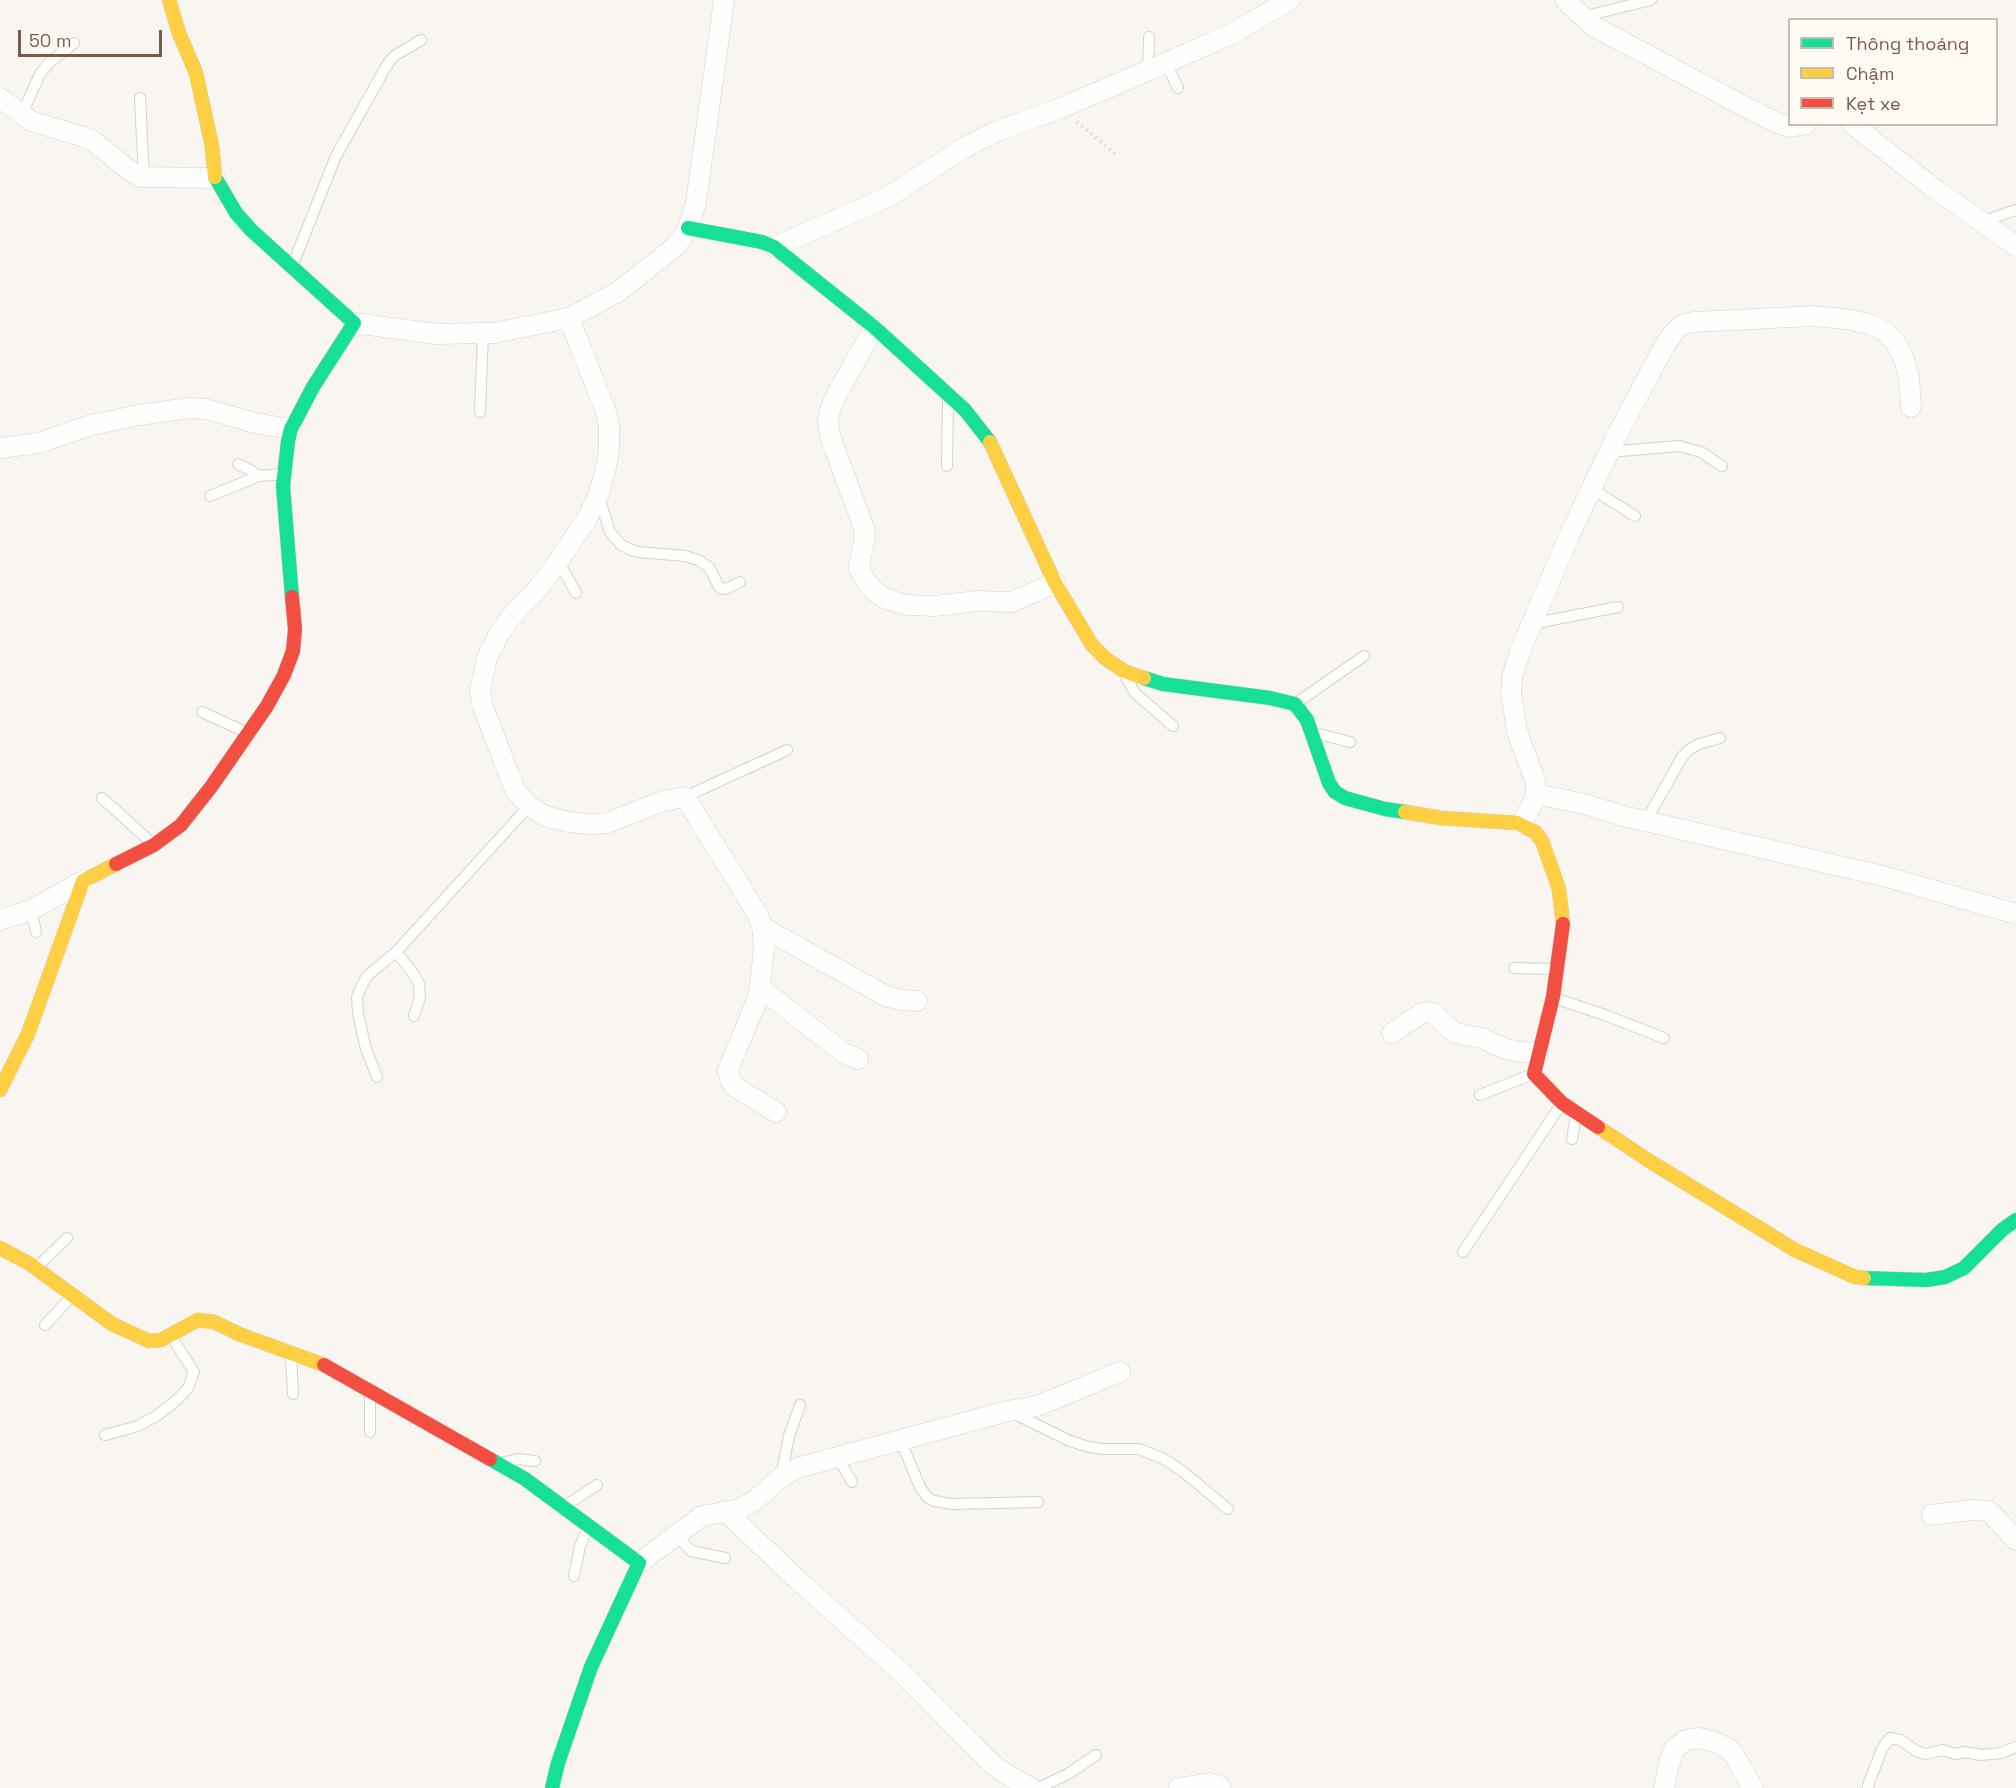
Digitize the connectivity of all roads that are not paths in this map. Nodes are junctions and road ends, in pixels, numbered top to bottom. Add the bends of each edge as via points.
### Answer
1 (169, 0) edge
2 (724, 0) edge
3 (1290, 0) edge
4 (1565, 0) edge
5 (1651, 0) edge
6 (1582, 17) junction
7 (1149, 37) dead end
8 (421, 40) dead end
9 (74, 43) dead end
10 (1157, 67) junction
11 (1178, 88) dead end
12 (0, 98) edge
13 (140, 98) dead end
14 (22, 114) junction
15 (1795, 126) edge
16 (1855, 126) edge
17 (144, 177) junction
18 (215, 178) junction
19 (2016, 210) edge
20 (1981, 222) junction
21 (688, 228) junction
22 (2016, 246) edge
23 (774, 247) junction
24 (292, 266) junction
25 (569, 318) junction
26 (354, 323) junction
27 (874, 327) junction
28 (483, 333) junction
29 (948, 395) junction
30 (1911, 407) dead end
31 (480, 412) dead end
32 (291, 429) junction
33 (0, 448) edge
34 (1609, 452) junction
35 (238, 464) dead end
36 (947, 466) dead end
37 (1722, 466) dead end
38 (284, 474) junction
39 (259, 476) junction
40 (1592, 489) junction
41 (210, 496) dead end
42 (598, 496) junction
43 (1635, 516) dead end
44 (558, 560) junction
45 (740, 582) dead end
46 (1055, 584) junction
47 (576, 593) dead end
48 (1618, 607) dead end
49 (1530, 624) junction
50 (1364, 656) dead end
51 (1124, 671) junction
52 (1295, 704) junction
53 (202, 712) dead end
54 (1173, 726) dead end
55 (1311, 732) junction
56 (248, 734) junction
57 (1720, 738) dead end
58 (1350, 742) dead end
59 (787, 750) dead end
60 (1536, 794) junction
61 (685, 797) junction
62 (102, 798) dead end
63 (529, 806) junction
64 (1646, 821) junction
65 (1522, 824) junction
66 (154, 844) junction
67 (83, 881) junction
68 (31, 910) junction
69 (2016, 914) edge
70 (0, 920) edge
71 (762, 927) junction
72 (36, 932) dead end
73 (396, 952) junction
74 (1514, 968) dead end
75 (1557, 969) junction
76 (760, 988) junction
77 (1553, 997) junction
78 (917, 1001) dead end
79 (414, 1016) dead end
80 (1392, 1033) dead end
81 (1664, 1038) dead end
82 (1538, 1053) junction
83 (858, 1059) dead end
84 (1534, 1074) junction
85 (377, 1077) dead end
86 (0, 1090) edge
87 (1480, 1095) dead end
88 (1562, 1103) junction
89 (776, 1112) dead end
90 (1577, 1113) junction
91 (1572, 1139) dead end
92 (2016, 1220) edge
93 (67, 1238) dead end
94 (0, 1248) edge
95 (1463, 1252) dead end
96 (36, 1269) junction
97 (72, 1295) junction
98 (45, 1324) dead end
99 (171, 1335) junction
100 (291, 1352) junction
101 (1120, 1372) dead end
102 (370, 1391) junction
103 (293, 1394) dead end
104 (800, 1405) dead end
105 (1008, 1411) junction
106 (370, 1432) dead end
107 (105, 1435) dead end
108 (900, 1439) junction
109 (837, 1457) junction
110 (535, 1461) dead end
111 (501, 1466) junction
112 (780, 1478) junction
113 (852, 1482) dead end
114 (597, 1485) dead end
115 (1038, 1502) dead end
116 (563, 1508) junction
117 (1228, 1509) dead end
118 (724, 1511) junction
119 (1932, 1515) dead end
120 (588, 1527) junction
121 (676, 1535) junction
122 (2016, 1540) edge
123 (725, 1558) dead end
124 (639, 1563) junction
125 (574, 1576) dead end
126 (2016, 1747) edge
127 (1096, 1755) dead end
128 (552, 1788) edge
129 (1031, 1788) edge
130 (1038, 1788) edge
131 (1179, 1788) edge
132 (1221, 1788) edge
133 (1664, 1788) edge
134 (1753, 1788) edge
135 (1867, 1788) edge

1 - 18 street via 196,72
2 - 21 street via 696,203
3 - 10 street via 1233,33
4 - 6 street
5 - 6 lane
6 - 15 street via 1611,37 1780,124
7 - 10 lane
8 - 24 lane via 394,56 387,65 336,156
9 - 14 lane via 40,74
10 - 11 lane
10 - 23 street via 995,132 888,196
12 - 14 street
13 - 17 lane
14 - 17 street via 40,125 84,137
16 - 20 street
17 - 18 street
18 - 24 street via 236,213
19 - 20 lane
20 - 22 street
21 - 23 street
21 - 25 street via 676,246 618,292
23 - 27 street
24 - 26 street
25 - 28 street
25 - 42 street via 609,425 609,451
26 - 28 street via 437,334
26 - 32 street
27 - 29 street
27 - 46 street via 834,400 828,422 864,528 859,567 864,578 886,598 907,605 935,606 1011,602
28 - 31 lane
29 - 36 lane
29 - 46 street via 988,438
30 - 34 street via 1903,356 1885,331 1869,324 1827,316 1683,324 1666,343
32 - 33 street via 189,408 101,423 39,443
32 - 38 street
34 - 37 lane via 1679,447 1701,452
34 - 40 street
35 - 39 lane
38 - 39 lane
38 - 56 street via 295,629 293,651 284,675
39 - 41 lane
40 - 43 lane
40 - 49 street
42 - 44 street
42 - 45 lane via 610,532 620,544 639,552 698,560 709,567 722,589
44 - 47 lane
44 - 63 street via 498,636 487,658 480,688 482,704 515,790
46 - 51 street via 1092,645
48 - 49 lane
49 - 60 street via 1512,678 1511,693 1517,732 1535,780
50 - 52 lane
51 - 52 street via 1163,684
51 - 54 lane via 1135,693
52 - 55 street
53 - 56 lane
55 - 58 lane
55 - 65 street via 1329,783 1345,798 1441,818
56 - 66 street via 181,825
57 - 64 lane via 1690,748
59 - 61 lane
60 - 64 street
60 - 65 street
61 - 63 street via 663,801 607,823 590,824 545,816
61 - 71 street
62 - 66 lane
63 - 73 lane
64 - 69 street via 1887,877
65 - 75 street via 1542,841 1559,889 1563,927
66 - 67 street
67 - 68 street
67 - 86 street via 28,1034
68 - 70 street
68 - 72 lane
71 - 76 street
71 - 78 street via 886,996
73 - 79 lane via 419,984
73 - 85 lane via 367,976 357,997 366,1049
74 - 75 lane
75 - 77 street
76 - 83 street via 844,1053
76 - 89 street via 728,1070 735,1087
77 - 81 lane
77 - 82 street
80 - 82 street via 1428,1012 1454,1032 1503,1048
82 - 84 street
84 - 87 lane
84 - 88 street
88 - 90 street
88 - 95 lane
90 - 91 lane
90 - 92 street via 1795,1250 1855,1277 1945,1277 1964,1268
93 - 96 lane
94 - 96 street
96 - 97 street
97 - 98 lane
97 - 99 street via 138,1337 149,1341
99 - 100 street via 198,1320 214,1322
99 - 107 lane via 194,1372 188,1388 138,1426
100 - 102 street via 325,1365
100 - 103 lane
101 - 105 street via 1037,1406
102 - 106 lane
102 - 111 street
104 - 112 lane
105 - 108 street
105 - 117 lane via 1089,1447 1139,1449 1162,1458
108 - 109 street
108 - 115 lane via 920,1488 934,1502
109 - 112 street via 797,1468
109 - 113 lane
110 - 111 lane via 512,1460
111 - 116 street
112 - 118 street via 753,1503
114 - 116 lane
116 - 120 street
118 - 121 street via 702,1516
118 - 129 street via 902,1672 991,1763
119 - 122 street via 1989,1511
120 - 124 street
120 - 125 lane
121 - 123 lane via 691,1551
121 - 124 street
124 - 128 street via 591,1667
126 - 135 lane via 1981,1755 1943,1750 1924,1754 1890,1738
127 - 130 lane
131 - 132 street via 1209,1783
133 - 134 street via 1674,1749 1686,1740 1699,1738 1731,1750

